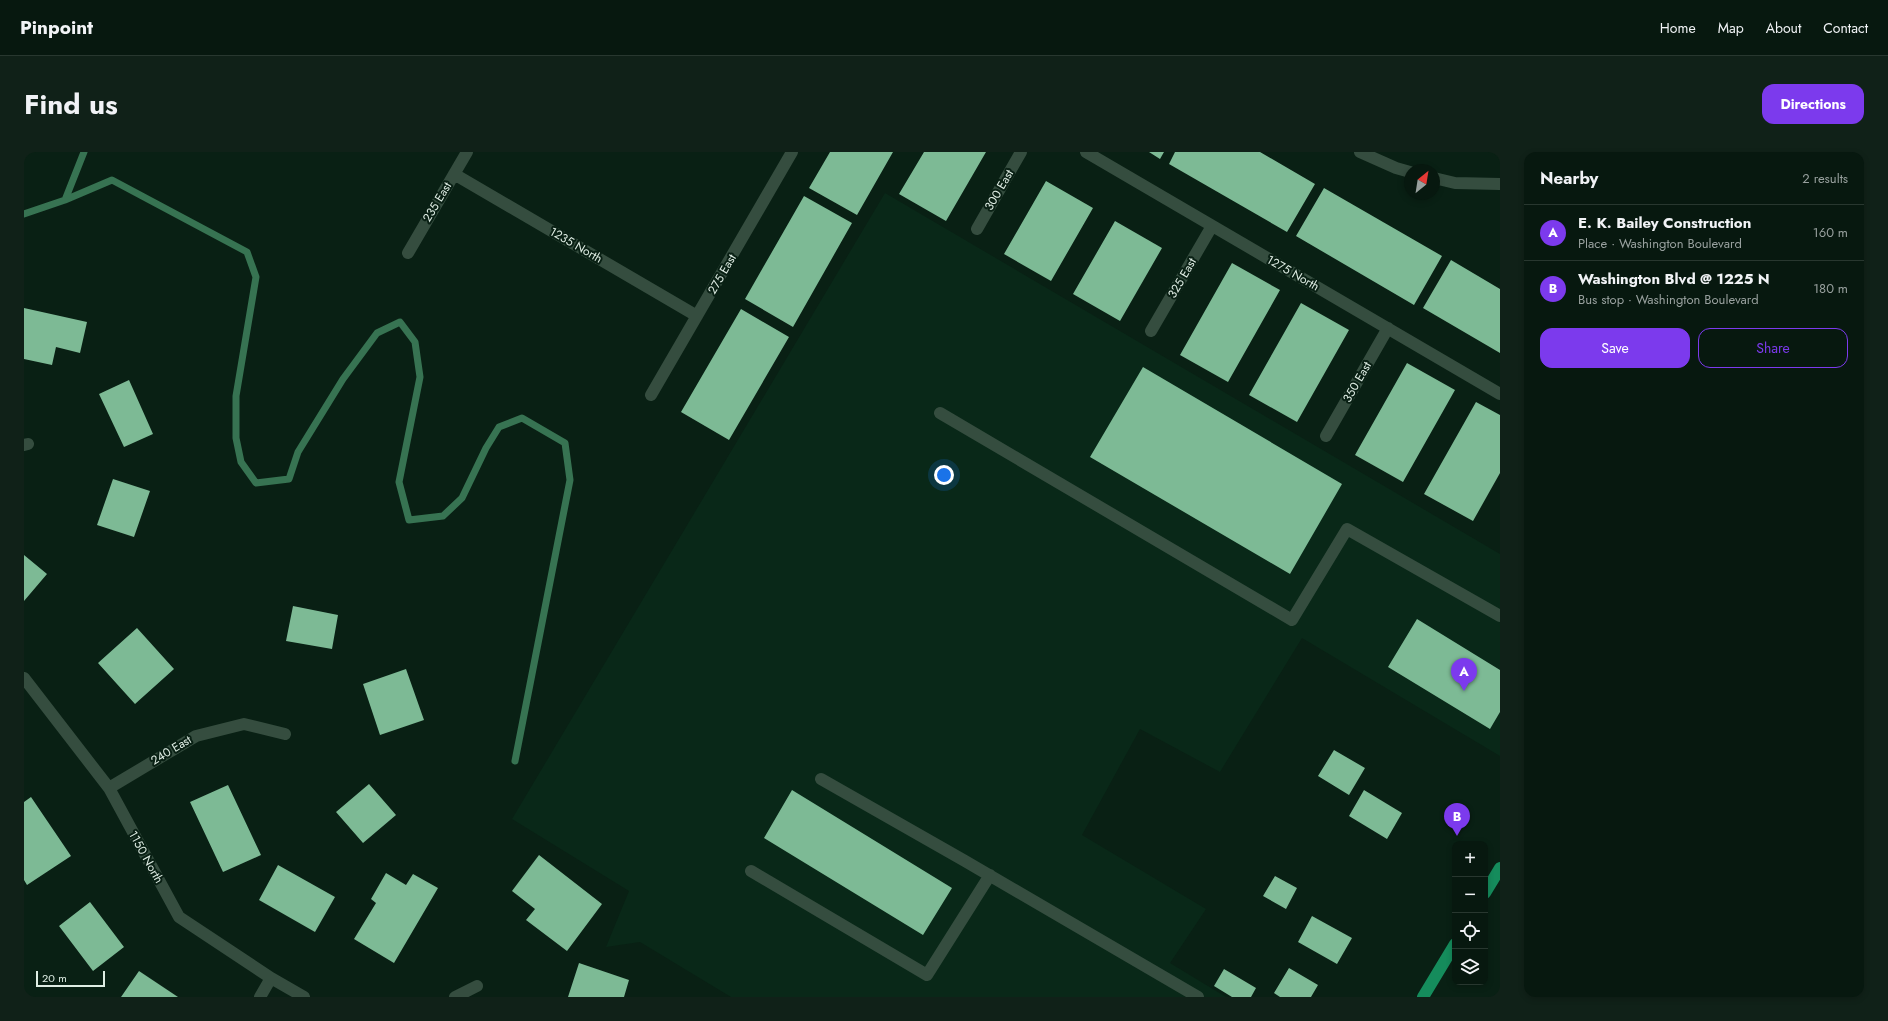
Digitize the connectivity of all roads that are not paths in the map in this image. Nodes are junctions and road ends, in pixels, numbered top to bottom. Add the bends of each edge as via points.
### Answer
1 (467, 152) edge
2 (792, 152) edge
3 (1021, 152) edge
4 (1086, 152) edge
5 (1360, 152) edge
6 (1404, 170) edge
7 (454, 174) junction
8 (1440, 179) edge
9 (1500, 184) edge
10 (1212, 226) junction
11 (977, 228) dead end
12 (408, 253) dead end
13 (697, 316) junction
14 (1388, 328) junction
15 (1152, 331) dead end
16 (1500, 394) edge
17 (651, 395) dead end
18 (940, 413) dead end
19 (1326, 436) dead end
20 (1500, 616) edge
21 (24, 678) edge
22 (285, 734) dead end
23 (821, 780) dead end
24 (109, 788) junction
25 (1500, 868) edge
26 (751, 871) dead end
27 (990, 875) junction
28 (1496, 884) edge
29 (1488, 891) edge
30 (1452, 949) edge
31 (271, 978) junction
32 (477, 986) dead end
33 (260, 997) edge
34 (304, 997) edge
35 (455, 997) edge
36 (1198, 997) edge
37 (1423, 997) edge

1 - 7 street, 235 East
2 - 13 street, 275 East
3 - 11 street, 300 East
4 - 10 street, 1275 North
5 - 6 street
7 - 12 street, 235 East
7 - 13 street, 1235 North
8 - 9 street via 1455,183
10 - 14 street, 1275 North
10 - 15 street, 325 East
13 - 17 street, 275 East
14 - 16 street, 1275 North
14 - 19 street, 350 East
18 - 20 street via 1292,620 1347,529
21 - 24 street, 1150 North
22 - 24 street, 240 East via 244,724 196,736
23 - 27 street
24 - 31 street, 1150 North via 179,917
25 - 28 main road
26 - 27 street via 927,975
27 - 36 street
28 - 29 main road
30 - 37 main road
31 - 33 street
31 - 34 street, 1150 North
32 - 35 street

